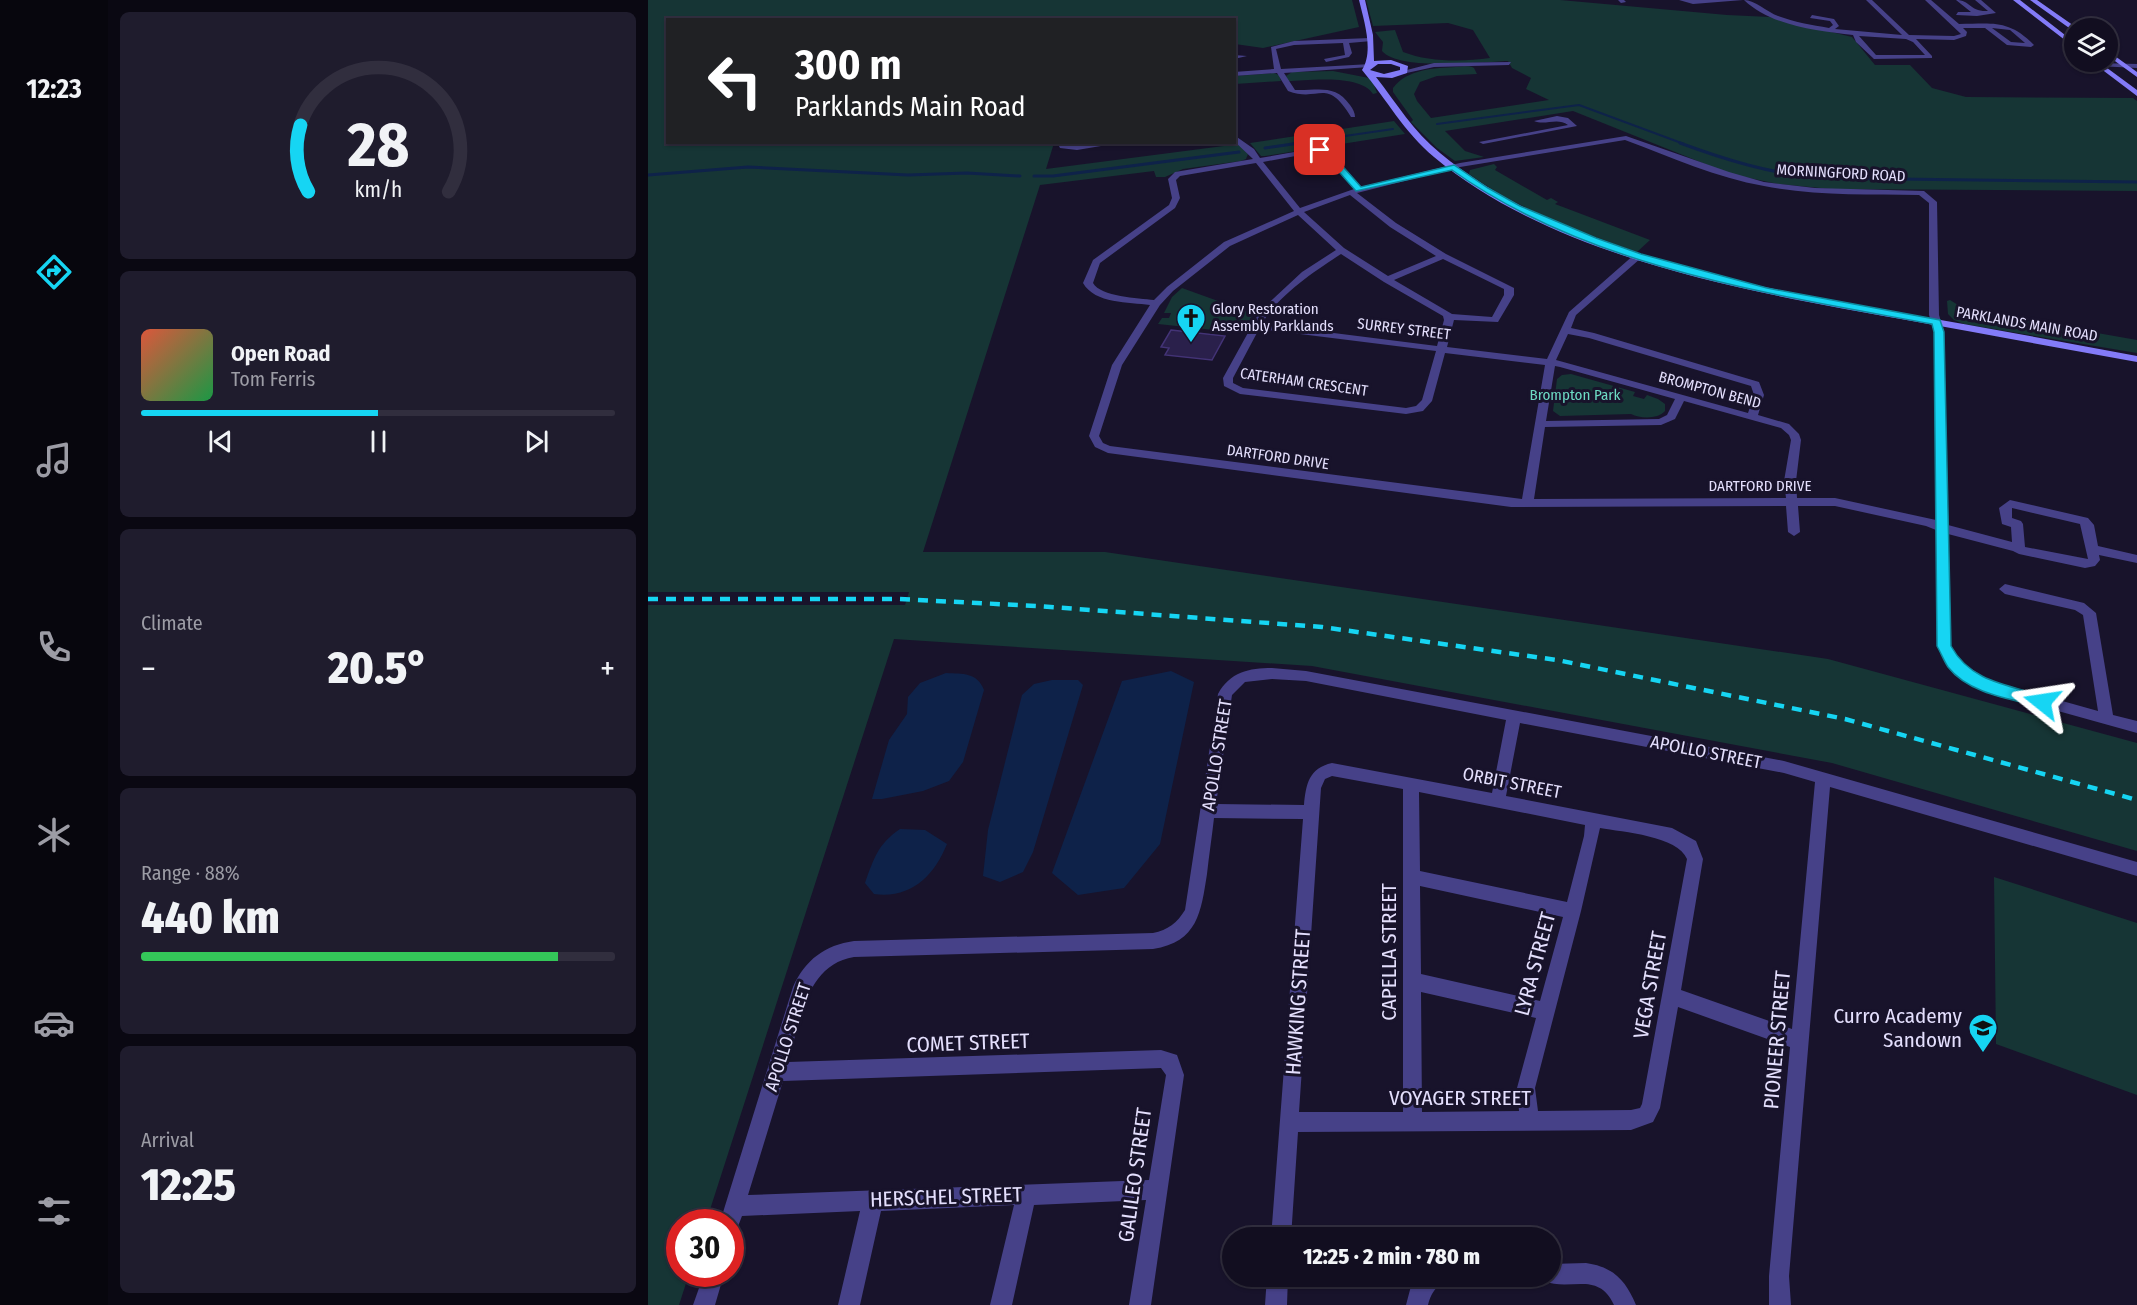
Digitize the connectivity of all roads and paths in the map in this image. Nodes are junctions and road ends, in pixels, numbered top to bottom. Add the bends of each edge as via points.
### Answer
1 (1362, 0) edge
2 (1682, 0) edge
3 (1740, 0) edge
4 (1747, 0) edge
5 (1869, 0) edge
6 (1928, 0) edge
7 (1959, 0) edge
8 (1978, 0) edge
9 (2016, 0) edge
10 (2033, 0) edge
11 (1958, 14) dead end
12 (1977, 14) junction
13 (1812, 17) dead end
14 (2064, 22) edge
15 (1957, 26) junction
16 (1986, 26) junction
17 (1828, 31) junction
18 (1856, 36) junction
19 (1906, 37) junction
20 (2064, 37) edge
21 (1370, 38) junction
22 (1345, 41) junction
23 (1244, 56) dead end
24 (1236, 57) edge
25 (1313, 60) dead end
26 (2118, 60) edge
27 (1290, 61) dead end
28 (1275, 62) junction
29 (1395, 62) junction
30 (1509, 63) dead end
31 (1452, 64) junction
32 (2118, 64) edge
33 (2125, 65) junction
34 (2137, 66) edge
35 (1371, 69) junction
36 (1279, 71) junction
37 (2109, 72) edge
38 (1400, 73) junction
39 (1236, 74) edge
40 (2137, 75) edge
41 (2137, 94) edge
42 (1391, 105) junction
43 (1353, 116) dead end
44 (1538, 121) dead end
45 (1518, 137) junction
46 (1236, 139) edge
47 (1484, 142) dead end
48 (1062, 144) edge
49 (1105, 144) edge
50 (1533, 153) junction
51 (1258, 160) junction
52 (1454, 167) junction
53 (1355, 191) junction
54 (1299, 211) junction
55 (1341, 250) junction
56 (1443, 256) junction
57 (1638, 256) junction
58 (1387, 280) junction
59 (1156, 303) junction
60 (1449, 317) junction
61 (1936, 322) junction
62 (1255, 326) junction
63 (1565, 330) junction
64 (1442, 348) junction
65 (2137, 359) edge
66 (1550, 363) junction
67 (1680, 399) junction
68 (1752, 417) junction
69 (1540, 424) junction
70 (1792, 500) junction
71 (1527, 504) junction
72 (1941, 527) junction
73 (1794, 532) dead end
74 (2019, 548) junction
75 (2092, 549) junction
76 (2137, 559) edge
77 (2005, 589) dead end
78 (1514, 716) junction
79 (2107, 719) junction
80 (2137, 727) edge
81 (1324, 771) joint
82 (1823, 779) junction
83 (1411, 783) junction
84 (1498, 801) junction
85 (1208, 811) junction
86 (1311, 812) junction
87 (1593, 819) junction
88 (1690, 846) joint
89 (2137, 869) edge
90 (1411, 877) junction
91 (1573, 911) junction
92 (1412, 981) junction
93 (1671, 996) junction
94 (1546, 1011) junction
95 (1800, 1041) junction
96 (1161, 1059) joint
97 (776, 1072) junction
98 (1631, 1120) joint
99 (1413, 1121) junction
100 (1529, 1121) junction
101 (1289, 1122) junction
102 (1157, 1190) junction
103 (1026, 1195) junction
104 (873, 1200) junction
105 (734, 1209) edge
106 (744, 1213) edge
107 (1282, 1227) edge
108 (1561, 1274) edge
109 (710, 1287) edge
110 (1277, 1287) edge
111 (1422, 1287) edge
112 (704, 1305) edge
113 (849, 1305) edge
114 (1001, 1305) edge
115 (1140, 1305) edge
116 (1276, 1305) edge
117 (1417, 1305) edge
118 (1625, 1305) edge
119 (1780, 1305) edge

1 - 21 street, PARKLANDS MAIN ROAD
2 - 3 street
4 - 17 street via 1770,16
5 - 19 street
6 - 15 street
7 - 12 street
8 - 12 street via 1993,13
9 - 20 street
10 - 14 street
11 - 12 street
13 - 17 street via 1832,20 1836,26
15 - 16 street
15 - 19 street via 1964,36
16 - 16 street via 2009,27 2031,45 2009,44
17 - 18 street
18 - 19 street
18 - 19 street via 1874,57 1930,57
21 - 22 street
21 - 29 street, PARKLANDS MAIN ROAD via 1380,55
21 - 35 street, PARKLANDS MAIN ROAD
22 - 25 street via 1347,56
22 - 28 street via 1276,46
23 - 24 street
26 - 33 street
27 - 28 street
28 - 36 street
29 - 31 street
29 - 35 street
29 - 38 street, PARKLANDS MAIN ROAD via 1405,67
30 - 31 street
31 - 38 street
32 - 33 street
33 - 34 street
33 - 40 street
35 - 36 street
35 - 38 street via 1385,76
35 - 42 street, PARKLANDS MAIN ROAD
36 - 39 street
36 - 43 street via 1292,91 1336,93
37 - 41 street
38 - 42 street via 1386,90
42 - 52 street, PARKLANDS MAIN ROAD via 1418,138
44 - 45 street via 1561,118 1573,126
45 - 47 street
45 - 50 street
46 - 51 street
48 - 49 street via 1072,148
50 - 52 street, MORNINGFORD ROAD
50 - 61 street, MORNINGFORD ROAD via 1626,138 1764,184 1809,190 1921,193 1934,202
51 - 53 street via 1323,150
51 - 54 street
51 - 59 street via 1175,176 1172,182 1176,198 1172,206 1094,264 1088,283 1095,292
52 - 53 street, DARTFORD DRIVE
52 - 57 street, PARKLANDS MAIN ROAD via 1485,190 1518,207
53 - 54 street, DARTFORD DRIVE
53 - 56 street via 1393,225
54 - 55 street
54 - 59 street, DARTFORD DRIVE via 1220,248
55 - 58 street
55 - 62 street, CATERHAM CRESCENT via 1305,274 1263,313
56 - 58 street
56 - 60 street via 1493,279 1511,292 1495,320
57 - 61 street, PARKLANDS MAIN ROAD via 1778,293
57 - 63 street via 1572,314
58 - 60 street
59 - 71 street, DARTFORD DRIVE via 1117,365 1094,436 1103,448
60 - 64 street
61 - 65 street, PARKLANDS MAIN ROAD
61 - 72 street, MORNINGFORD ROAD
62 - 64 street, SURREY STREET
62 - 64 street, CATERHAM CRESCENT via 1228,378 1233,388 1394,410 1415,410 1425,404
63 - 66 street
63 - 68 street via 1755,384 1759,395
64 - 66 street, SURREY STREET
66 - 67 street, BROMPTON BEND
66 - 69 street
67 - 68 street, BROMPTON BEND
67 - 69 street via 1671,417 1661,422
68 - 70 street, BROMPTON BEND via 1785,426 1794,434
69 - 71 street
70 - 71 street, DARTFORD DRIVE
70 - 72 street, DARTFORD DRIVE via 1852,504
70 - 73 street
72 - 74 street, DARTFORD DRIVE
72 - 79 street, MORNINGFORD ROAD via 1944,646 1953,664 1984,685
74 - 75 street, DARTFORD DRIVE via 2088,564 2094,560
74 - 75 street via 2017,524 2006,521 2005,508 2010,504 2081,519 2088,525
75 - 76 street
77 - 79 street via 2079,606 2089,613
78 - 82 street, APOLLO STREET via 1784,767
78 - 84 street
78 - 85 street, APOLLO STREET via 1306,676 1249,674 1232,683 1225,694
79 - 80 street, MORNINGFORD ROAD
81 - 83 street, ORBIT STREET via 1336,769
81 - 86 street, HAWKING STREET via 1314,783
82 - 89 street, APOLLO STREET
82 - 95 street, PIONEER STREET
83 - 84 street, ORBIT STREET
83 - 90 street, CAPELLA STREET
84 - 87 street, ORBIT STREET
85 - 86 street
85 - 97 street, APOLLO STREET via 1193,911 1176,933 1153,941 844,950 823,959 807,977
86 - 101 street, HAWKING STREET
87 - 88 street, ORBIT STREET via 1672,835
87 - 91 street, LYRA STREET
88 - 93 street, VEGA STREET via 1695,859
90 - 91 street
90 - 92 street, CAPELLA STREET
91 - 94 street, LYRA STREET
92 - 94 street
92 - 99 street, CAPELLA STREET
93 - 95 street
93 - 98 street, VEGA STREET via 1651,1108 1646,1115
94 - 100 street, LYRA STREET via 1526,1088
95 - 119 street, PIONEER STREET via 1779,1276
96 - 97 street, COMET STREET
96 - 102 street, GALILEO STREET via 1173,1065 1174,1075
97 - 105 street, APOLLO STREET
98 - 100 street, VOYAGER STREET
99 - 100 street, VOYAGER STREET
99 - 101 street, VOYAGER STREET
101 - 107 street, HAWKING STREET
102 - 103 street, HERSCHEL STREET
102 - 115 street, GALILEO STREET
103 - 104 street, HERSCHEL STREET
103 - 114 street
104 - 106 street, HERSCHEL STREET
104 - 113 street
108 - 118 street via 1609,1279 1619,1288
109 - 112 street
110 - 116 street
111 - 117 street

